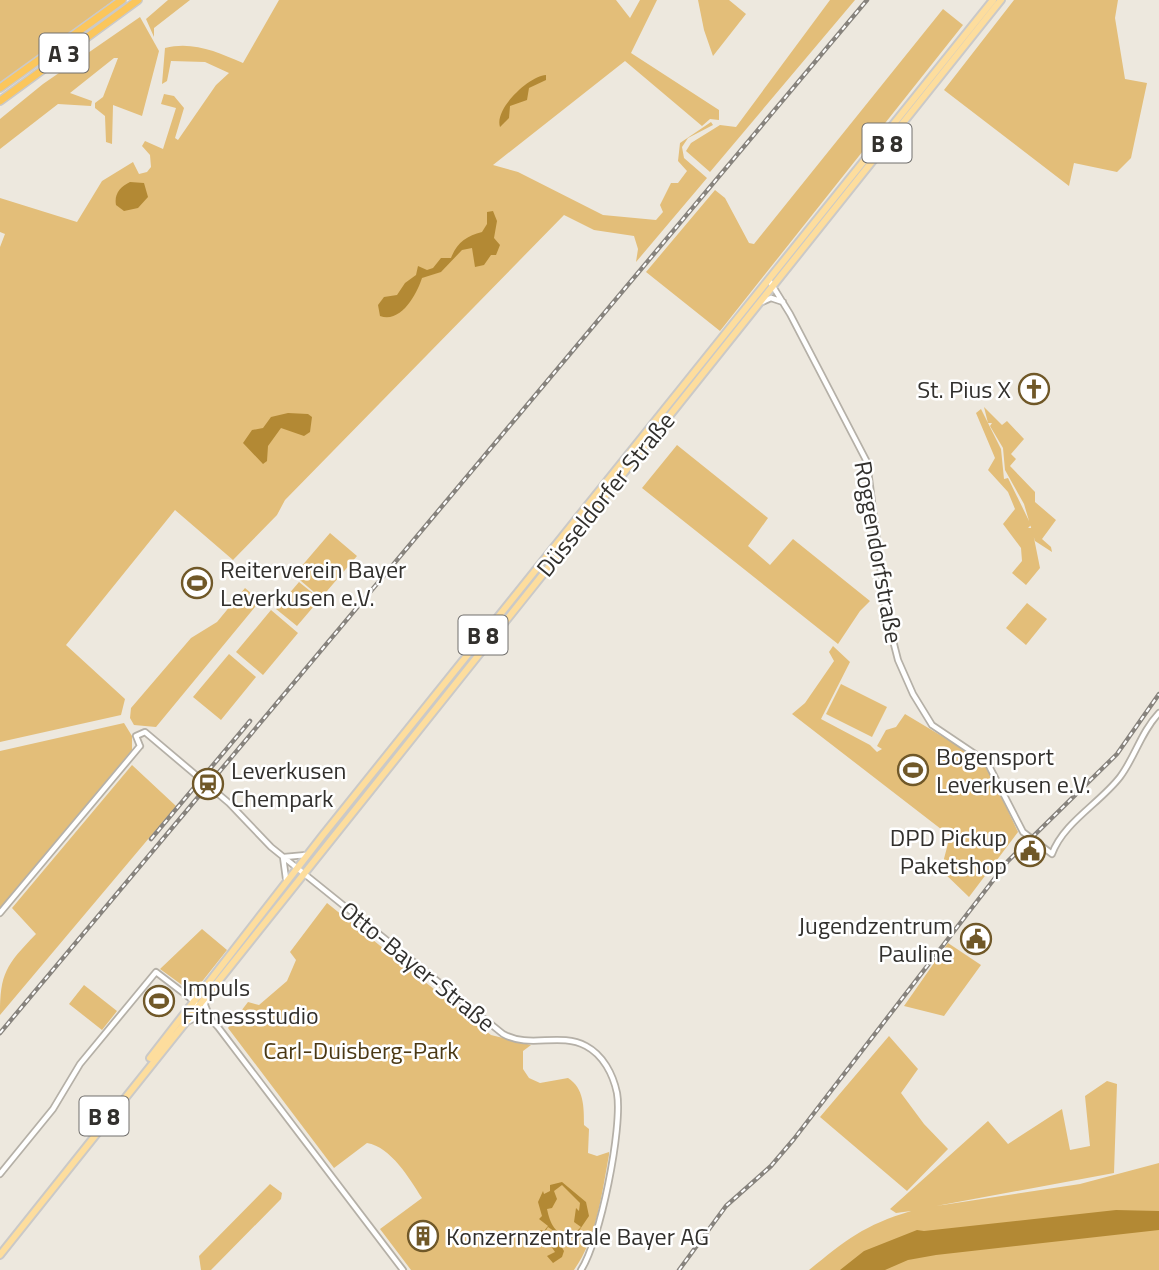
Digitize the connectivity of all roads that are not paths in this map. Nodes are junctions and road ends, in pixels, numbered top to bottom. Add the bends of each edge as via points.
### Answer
1 (122, 0) edge
2 (138, 0) edge
3 (993, 0) edge
4 (1001, 0) edge
5 (0, 88) edge
6 (0, 101) edge
7 (771, 283) junction
8 (783, 303) junction
9 (758, 304) junction
10 (545, 564) junction
11 (430, 707) junction
12 (1159, 713) edge
13 (150, 739) junction
14 (140, 746) junction
15 (308, 854) junction
16 (283, 856) junction
17 (300, 870) junction
18 (315, 882) junction
19 (288, 885) junction
20 (0, 913) edge
21 (209, 989) junction
22 (195, 1003) junction
23 (211, 1019) junction
24 (182, 1025) junction
25 (0, 1174) edge
26 (0, 1248) edge
27 (0, 1255) edge
28 (403, 1270) edge
29 (580, 1270) edge

1 - 5 highway, A 3
2 - 6 highway, A 3
3 - 7 main road, Düsseldorfer Straße / B 8
4 - 7 main road, Düsseldorfer Straße / B 8
7 - 8 street, Roggendorfstraße
7 - 9 main road, Düsseldorfer Straße / B 8
7 - 10 main road, Düsseldorfer Straße / B 8
8 - 9 street via 771,298
8 - 12 street, Roggendorfstraße via 867,462 886,613 913,694 932,725 988,762 1031,840 1052,854 1122,774
9 - 10 main road, Düsseldorfer Straße / B 8
10 - 11 main road, Düsseldorfer Straße / B 8
11 - 15 main road, Düsseldorfer Straße / B 8
11 - 17 main road, Düsseldorfer Straße / B 8
13 - 14 street
13 - 14 street via 139,733
13 - 16 street, Otto-Bayer-Straße via 229,803
14 - 20 street
15 - 16 street
15 - 17 main road, Düsseldorfer Straße / B 8
16 - 17 street, Otto-Bayer-Straße
16 - 19 street
17 - 18 street, Otto-Bayer-Straße
17 - 19 main road, Düsseldorfer Straße / B 8
18 - 19 street
18 - 29 street, Otto-Bayer-Straße via 503,1034 526,1042 574,1041 602,1058 614,1081 618,1111 609,1178
19 - 21 main road, Düsseldorfer Straße / B 8
19 - 22 main road, Düsseldorfer Straße / B 8
21 - 22 main road, B 8
21 - 23 street via 205,1005
22 - 23 street
22 - 24 main road, B 8
22 - 25 street via 156,972 80,1064 53,1109
22 - 26 main road, B 8
23 - 24 street via 199,1016
23 - 28 street
24 - 27 main road, B 8

